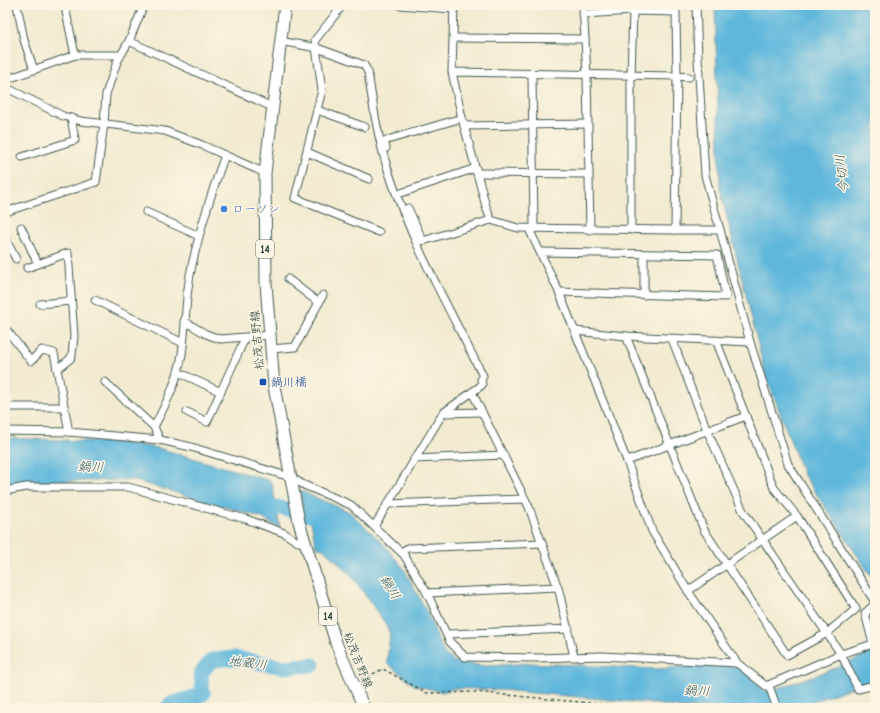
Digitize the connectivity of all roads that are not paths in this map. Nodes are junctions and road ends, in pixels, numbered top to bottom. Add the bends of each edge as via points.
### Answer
1 (17, 5) edge
2 (66, 5) edge
3 (144, 5) edge
4 (343, 5) edge
5 (399, 5) edge
6 (583, 5) edge
7 (696, 5) edge
8 (283, 6) edge
9 (454, 7) edge
10 (633, 11) junction
11 (583, 14) junction
12 (454, 38) junction
13 (585, 39) junction
14 (129, 41) junction
15 (280, 41) junction
16 (317, 48) junction
17 (76, 55) junction
18 (120, 55) junction
19 (34, 70) junction
20 (452, 72) junction
21 (532, 74) junction
22 (587, 76) junction
23 (631, 76) junction
24 (677, 76) junction
25 (689, 77) dead end
26 (5, 80) edge
27 (5, 87) edge
28 (272, 107) junction
29 (317, 110) junction
30 (71, 118) junction
31 (462, 118) junction
32 (104, 124) junction
33 (588, 124) junction
34 (533, 125) junction
35 (464, 126) junction
36 (365, 127) dead end
37 (306, 152) junction
38 (225, 155) junction
39 (22, 157) dead end
40 (476, 171) junction
41 (265, 173) junction
42 (532, 174) junction
43 (589, 174) junction
44 (369, 179) dead end
45 (401, 193) junction
46 (5, 212) edge
47 (146, 212) dead end
48 (491, 220) junction
49 (21, 227) dead end
50 (532, 229) junction
51 (590, 230) junction
52 (631, 230) junction
53 (675, 230) junction
54 (720, 230) junction
55 (379, 232) dead end
56 (199, 236) junction
57 (5, 238) edge
58 (541, 252) junction
59 (644, 254) junction
60 (16, 259) dead end
61 (38, 264) junction
62 (27, 268) dead end
63 (288, 279) dead end
64 (559, 292) junction
65 (644, 294) junction
66 (323, 295) dead end
67 (95, 300) dead end
68 (71, 301) junction
69 (319, 303) junction
70 (40, 304) dead end
71 (184, 321) junction
72 (5, 328) edge
73 (575, 331) junction
74 (270, 335) junction
75 (626, 336) junction
76 (245, 338) junction
77 (672, 339) junction
78 (716, 340) junction
79 (750, 342) junction
80 (183, 343) junction
81 (271, 349) junction
82 (57, 369) junction
83 (178, 372) junction
84 (105, 382) dead end
85 (220, 392) junction
86 (472, 392) junction
87 (5, 407) edge
88 (64, 407) junction
89 (186, 412) dead end
90 (443, 412) junction
91 (482, 412) junction
92 (746, 416) junction
93 (154, 427) junction
94 (707, 430) junction
95 (5, 431) edge
96 (69, 432) junction
97 (160, 440) junction
98 (671, 444) junction
99 (504, 455) junction
100 (414, 459) junction
101 (627, 461) junction
102 (290, 477) junction
103 (5, 491) edge
104 (525, 499) junction
105 (388, 504) junction
106 (797, 516) junction
107 (374, 525) junction
108 (762, 540) junction
109 (305, 542) junction
110 (542, 543) junction
111 (401, 552) junction
112 (727, 564) junction
113 (557, 587) junction
114 (688, 591) junction
115 (427, 593) junction
116 (875, 603) edge
117 (569, 629) junction
118 (826, 633) junction
119 (447, 634) junction
120 (574, 657) junction
121 (843, 657) junction
122 (737, 663) junction
123 (875, 685) edge
124 (770, 687) junction
125 (364, 708) edge
126 (777, 708) edge

1 - 19 street via 24,40
2 - 17 street
3 - 14 street
4 - 16 street via 316,40
5 - 9 street
6 - 11 street
7 - 54 street via 706,175
8 - 15 main road, 松茂吉野線 / 14
9 - 12 street
10 - 11 street
10 - 23 street
10 - 24 street via 676,12
11 - 13 street
12 - 13 street
12 - 20 street
13 - 22 street
14 - 18 street
14 - 28 street
15 - 16 street
15 - 28 main road, 松茂吉野線 / 14
16 - 29 street via 322,90
16 - 86 street via 364,65 368,72 375,122 389,173 419,248 483,376 482,385
17 - 18 street
17 - 19 street
18 - 32 street via 106,94
19 - 26 street
20 - 21 street
20 - 31 street
21 - 22 street
21 - 34 street
22 - 23 street
22 - 33 street
23 - 24 street
23 - 52 street
24 - 25 street
24 - 53 street
27 - 30 street
28 - 41 main road, 松茂吉野線 / 14
29 - 36 street
29 - 37 street
30 - 32 street
30 - 39 street via 75,140
31 - 35 street
31 - 45 street via 384,141
32 - 38 street via 165,131
32 - 46 street via 96,182
33 - 34 street
33 - 43 street
34 - 35 street
34 - 42 street
35 - 40 street
37 - 44 street
37 - 55 street via 295,198
38 - 41 street
38 - 56 street
40 - 42 street
40 - 45 street
40 - 48 street
41 - 74 main road, 松茂吉野線 / 14 via 266,284
42 - 43 street
42 - 50 street
43 - 51 street
45 - 48 street via 423,241
47 - 56 street
48 - 50 street via 518,228
49 - 61 street
50 - 51 street
50 - 58 street
51 - 52 street
52 - 53 street
53 - 54 street
54 - 79 street
56 - 71 street via 189,280
57 - 60 street
58 - 59 street
58 - 64 street
59 - 65 street
59 - 65 street via 717,255 726,297
61 - 62 street
61 - 68 street via 68,254
63 - 69 street
64 - 65 street
64 - 73 street
66 - 69 street
67 - 80 street
68 - 70 street
68 - 82 street via 74,336 72,355
69 - 81 street via 295,347
71 - 76 street via 220,339
71 - 80 street
72 - 82 street via 31,362 42,350 54,353
73 - 75 street
73 - 101 street
74 - 76 street
74 - 81 main road, 松茂吉野線 / 14
75 - 77 street
75 - 98 street
76 - 85 street
77 - 78 street
77 - 94 street
78 - 79 street
78 - 92 street
79 - 116 street via 788,464
80 - 83 street
81 - 102 main road, 松茂吉野線 / 14 via 274,386
82 - 88 street
83 - 85 street
83 - 93 street
84 - 93 street
85 - 89 street via 207,422
86 - 90 street
86 - 91 street
87 - 88 street
88 - 96 street
90 - 91 street
90 - 100 street
91 - 99 street
92 - 94 street
92 - 106 street via 774,488
93 - 97 street
94 - 98 street
94 - 108 street via 743,511
95 - 96 street
96 - 97 street
97 - 102 street
98 - 101 street
98 - 112 street via 704,530
99 - 100 street
99 - 104 street
100 - 105 street
101 - 114 street via 652,531
102 - 107 street via 346,502
102 - 109 main road, 松茂吉野線 / 14
103 - 109 street via 26,487 128,487 246,519 284,533 298,542
104 - 105 street
104 - 110 street
105 - 107 street
106 - 108 street
106 - 118 street via 856,609
107 - 111 street
108 - 112 street
108 - 118 street
109 - 125 main road, 松茂吉野線 / 14 via 336,643
110 - 111 street via 408,548
110 - 113 street
111 - 115 street
112 - 114 street
112 - 118 street via 787,655
113 - 115 street
113 - 117 street
114 - 122 street
115 - 119 street
116 - 121 street via 865,613 873,644
117 - 119 street
117 - 120 street
118 - 121 street
119 - 120 street via 450,642 465,657
120 - 122 street via 602,656
121 - 123 street via 858,689
121 - 124 street
122 - 124 street
124 - 126 street

